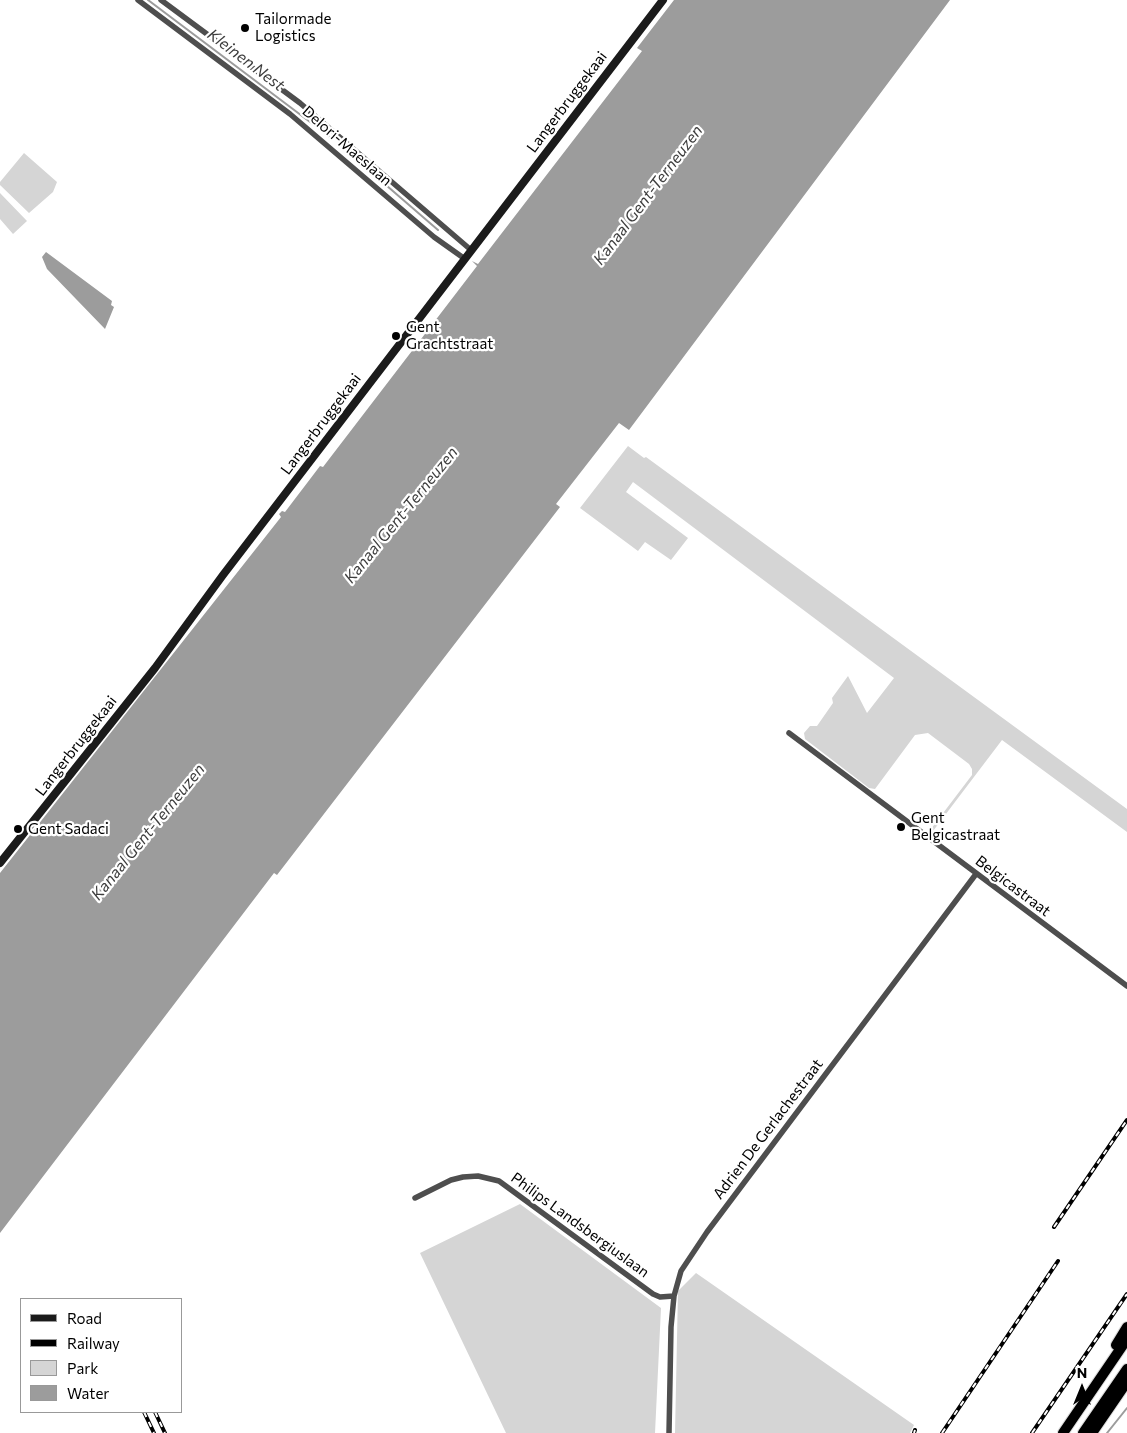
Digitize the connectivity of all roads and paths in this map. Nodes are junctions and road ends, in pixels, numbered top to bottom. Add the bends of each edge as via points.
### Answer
1 (138, 0) edge
2 (162, 0) edge
3 (663, 0) edge
4 (472, 250) junction
5 (465, 259) junction
6 (789, 733) dead end
7 (0, 863) edge
8 (976, 874) junction
9 (1127, 986) edge
10 (415, 1198) dead end
11 (674, 1296) junction
12 (1127, 1327) edge
13 (1127, 1339) edge
14 (1127, 1368) edge
15 (1127, 1382) edge
16 (1127, 1388) edge
17 (1088, 1397) junction
18 (669, 1433) edge
19 (1063, 1433) edge
20 (1083, 1433) edge
21 (1093, 1433) edge

1 - 5 street, Delori-Maeslaan via 290,114 434,237
2 - 4 street, Delori-Maeslaan via 300,103
3 - 4 main road, Langerbruggekaai
4 - 5 main road, Langerbruggekaai
5 - 7 main road, Langerbruggekaai via 155,668
6 - 8 street, Belgicastraat
8 - 9 street, Belgicastraat
8 - 11 street, Adrien De Gerlachestraat via 704,1237 681,1271
10 - 11 street, Philips Landsbergiuslaan via 451,1180 478,1176 499,1181 653,1294
11 - 18 street, Adrien De Gerlachestraat
12 - 17 highway
13 - 17 highway
14 - 20 highway
15 - 21 highway
16 - 21 highway
17 - 19 highway

